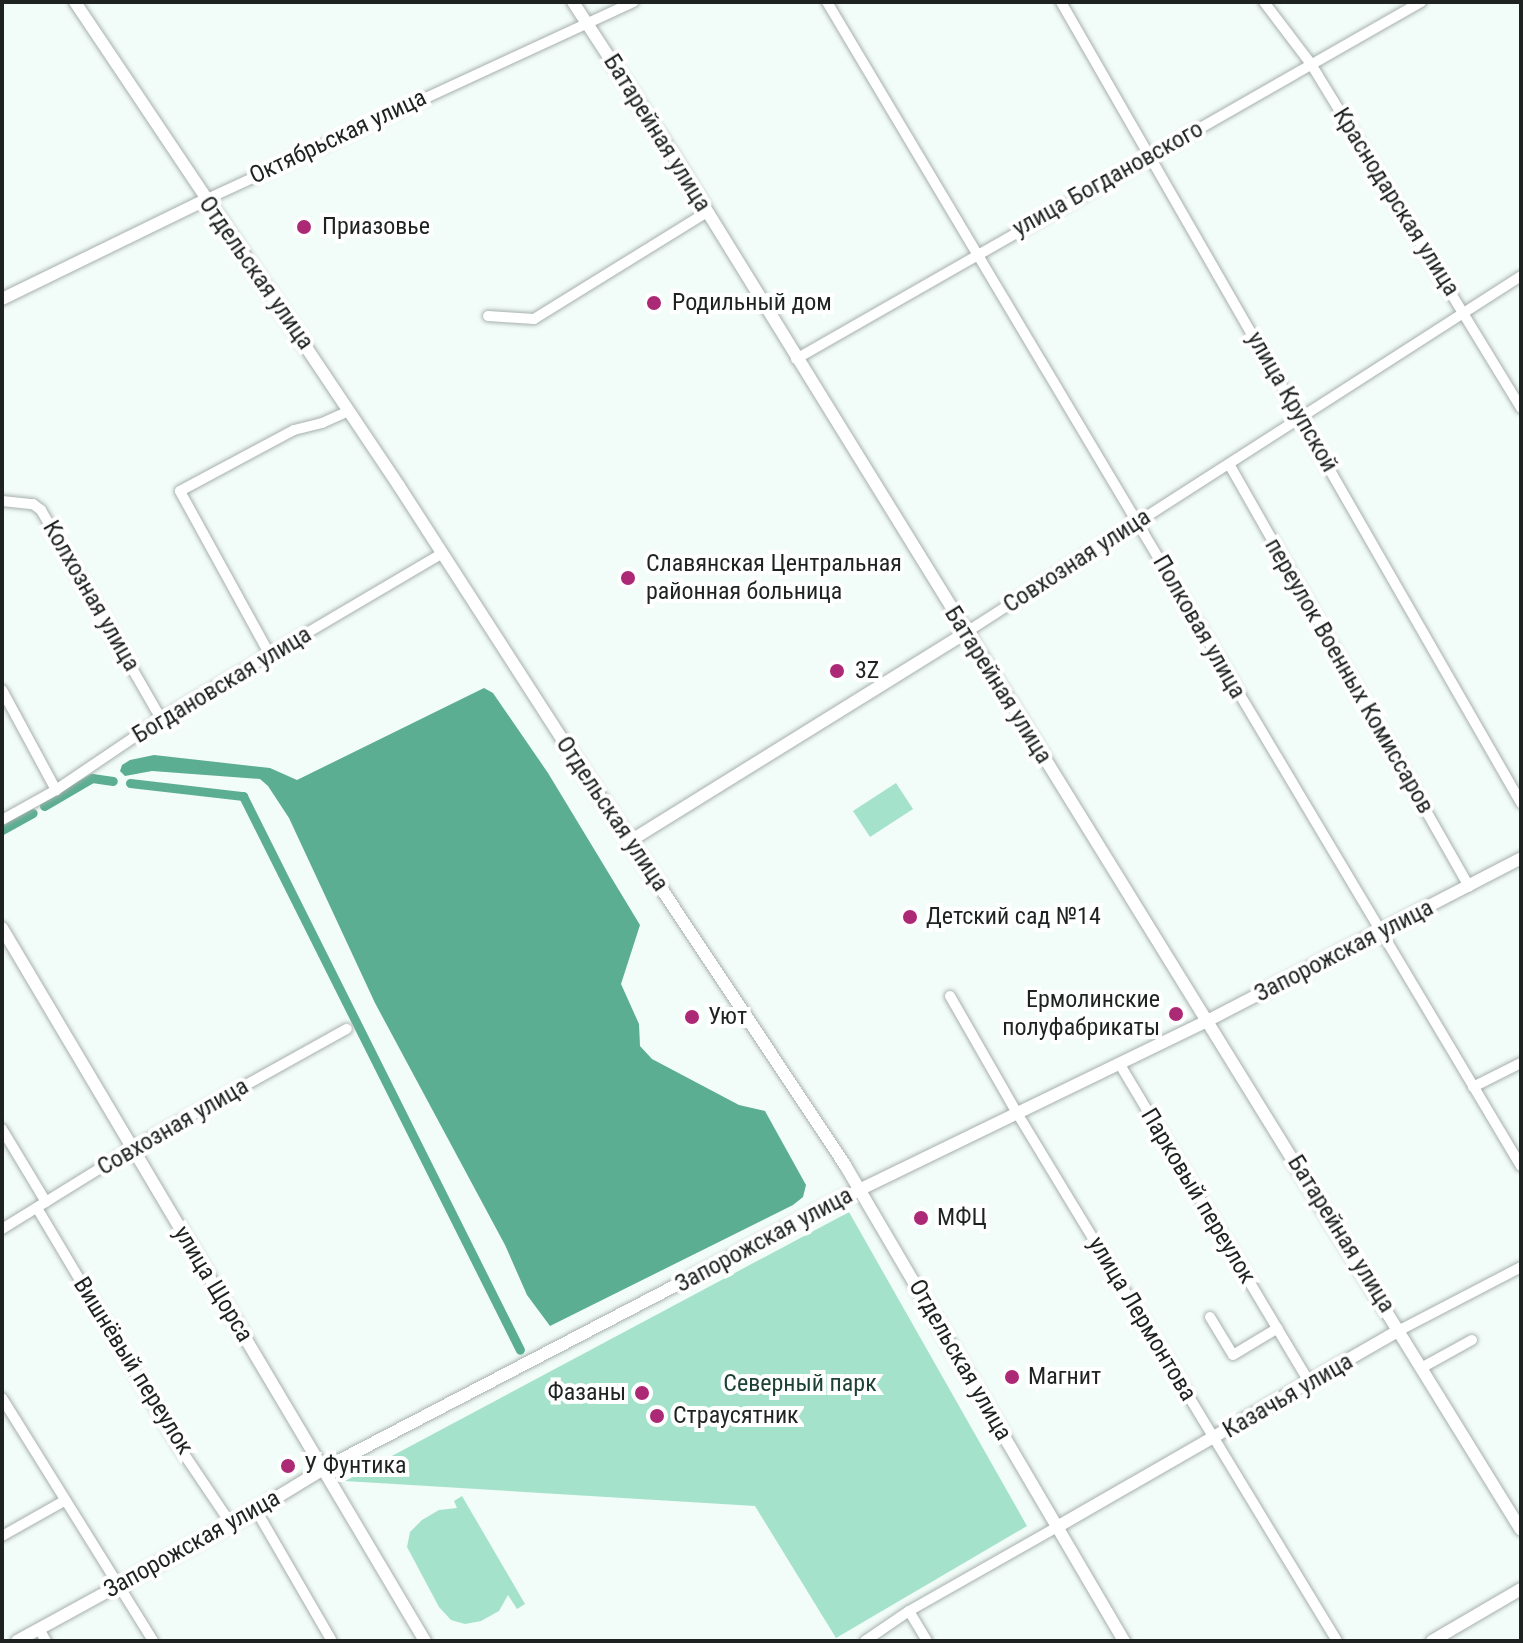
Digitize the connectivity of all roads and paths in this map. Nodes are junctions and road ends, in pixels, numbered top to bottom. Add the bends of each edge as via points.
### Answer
1 (75, 2) edge
2 (573, 2) edge
3 (633, 2) edge
4 (827, 2) edge
5 (1061, 2) edge
6 (1264, 2) edge
7 (1421, 2) edge
8 (586, 21) junction
9 (1311, 64) junction
10 (1148, 156) junction
11 (205, 200) junction
12 (707, 212) junction
13 (977, 253) junction
14 (1521, 276) edge
15 (2, 299) edge
16 (1464, 312) junction
17 (488, 316) dead end
18 (796, 359) junction
19 (1521, 408) edge
20 (349, 411) junction
21 (1302, 418) junction
22 (1229, 464) junction
23 (2, 501) edge
24 (1138, 523) junction
25 (443, 553) junction
26 (965, 633) junction
27 (270, 655) junction
28 (2, 690) edge
29 (161, 719) junction
30 (56, 790) junction
31 (1521, 803) edge
32 (2, 820) edge
33 (630, 841) junction
34 (1521, 858) edge
35 (1469, 887) junction
36 (2, 928) edge
37 (1380, 933) junction
38 (950, 996) dead end
39 (1209, 1020) junction
40 (347, 1029) dead end
41 (1119, 1063) junction
42 (1521, 1063) edge
43 (1473, 1087) junction
44 (1017, 1113) junction
45 (2, 1129) edge
46 (131, 1149) junction
47 (1521, 1166) edge
48 (861, 1189) junction
49 (42, 1205) junction
50 (2, 1229) edge
51 (1521, 1267) edge
52 (1210, 1317) dead end
53 (1278, 1328) junction
54 (1400, 1330) junction
55 (1472, 1340) dead end
56 (1423, 1367) junction
57 (1310, 1383) junction
58 (2, 1398) edge
59 (1214, 1438) junction
60 (325, 1468) junction
61 (64, 1501) junction
62 (256, 1510) junction
63 (231, 1524) junction
64 (1057, 1527) junction
65 (1521, 1530) edge
66 (2, 1536) edge
67 (119, 1585) junction
68 (1521, 1589) edge
69 (909, 1611) junction
70 (43, 1635) edge
71 (17, 1641) edge
72 (153, 1641) edge
73 (332, 1641) edge
74 (425, 1641) edge
75 (865, 1641) edge
76 (927, 1641) edge
77 (1124, 1641) edge
78 (1337, 1641) edge
79 (1432, 1641) edge

1 - 11 street, Отдельская улица
2 - 8 street, Батарейная улица
3 - 8 street, Октябрьская улица
4 - 13 street, Полковая улица
5 - 10 street, улица Крупской
6 - 9 street, Краснодарская улица
7 - 9 street, улица Богдановского
8 - 11 street, Октябрьская улица
8 - 12 street, Батарейная улица
9 - 10 street, улица Богдановского
9 - 16 street, Краснодарская улица
10 - 13 street, улица Богдановского
10 - 21 street, улица Крупской
11 - 15 street, Октябрьская улица
11 - 20 street, Отдельская улица
12 - 17 street via 534,319
12 - 18 street, Батарейная улица
13 - 18 street, улица Богдановского
13 - 24 street, Полковая улица
14 - 16 street, Совхозная улица
16 - 19 street, Краснодарская улица
16 - 21 street, Совхозная улица
18 - 26 street, Батарейная улица
20 - 25 street, Отдельская улица
20 - 27 street via 294,430 180,491
21 - 22 street, Совхозная улица
21 - 31 street, улица Крупской
22 - 24 street, Совхозная улица
22 - 35 street, переулок Военных Комиссаров
23 - 29 street, Колхозная улица via 33,504 41,510
24 - 26 street, Совхозная улица
24 - 37 street, Полковая улица
25 - 27 street, Богдановская улица
25 - 33 street, Отдельская улица
26 - 33 street, Совхозная улица
26 - 39 street, Батарейная улица
27 - 29 street, Богдановская улица
28 - 30 street
29 - 30 street, Богдановская улица
30 - 32 street, Богдановская улица
33 - 48 street, Отдельская улица
34 - 35 street, Запорожская улица
35 - 37 street, Запорожская улица
36 - 46 street, улица Щорса
37 - 39 street, Запорожская улица
37 - 43 street, Полковая улица
38 - 44 street, улица Лермонтова
39 - 41 street, Запорожская улица
39 - 54 street, Батарейная улица
40 - 46 street, Совхозная улица
41 - 44 street, Запорожская улица
41 - 53 street, Парковый переулок
42 - 43 street
43 - 47 street, Полковая улица
44 - 48 street, Запорожская улица
44 - 59 street, улица Лермонтова
45 - 49 street, Вишнёвый переулок
46 - 49 street, Совхозная улица
46 - 60 street, улица Щорса
48 - 60 street, Запорожская улица
48 - 64 street, Отдельская улица
49 - 50 street, Совхозная улица
49 - 63 street, Вишнёвый переулок via 180,1448
51 - 54 street, Казачья улица
52 - 53 street via 1233,1355
53 - 57 street, Парковый переулок
54 - 56 street, Батарейная улица
54 - 57 street, Казачья улица
55 - 56 street
56 - 65 street, Батарейная улица
57 - 59 street, Казачья улица
58 - 61 street
59 - 64 street, Казачья улица
59 - 78 street, улица Лермонтова
60 - 62 street, Запорожская улица
60 - 74 street, улица Щорса
61 - 66 street
61 - 67 street
62 - 63 street, Запорожская улица
62 - 73 street
63 - 67 street, Запорожская улица
64 - 69 street
64 - 77 street, Отдельская улица
67 - 70 street, Запорожская улица
67 - 72 street
68 - 79 street
69 - 75 street
69 - 76 street
70 - 71 street, Запорожская улица

